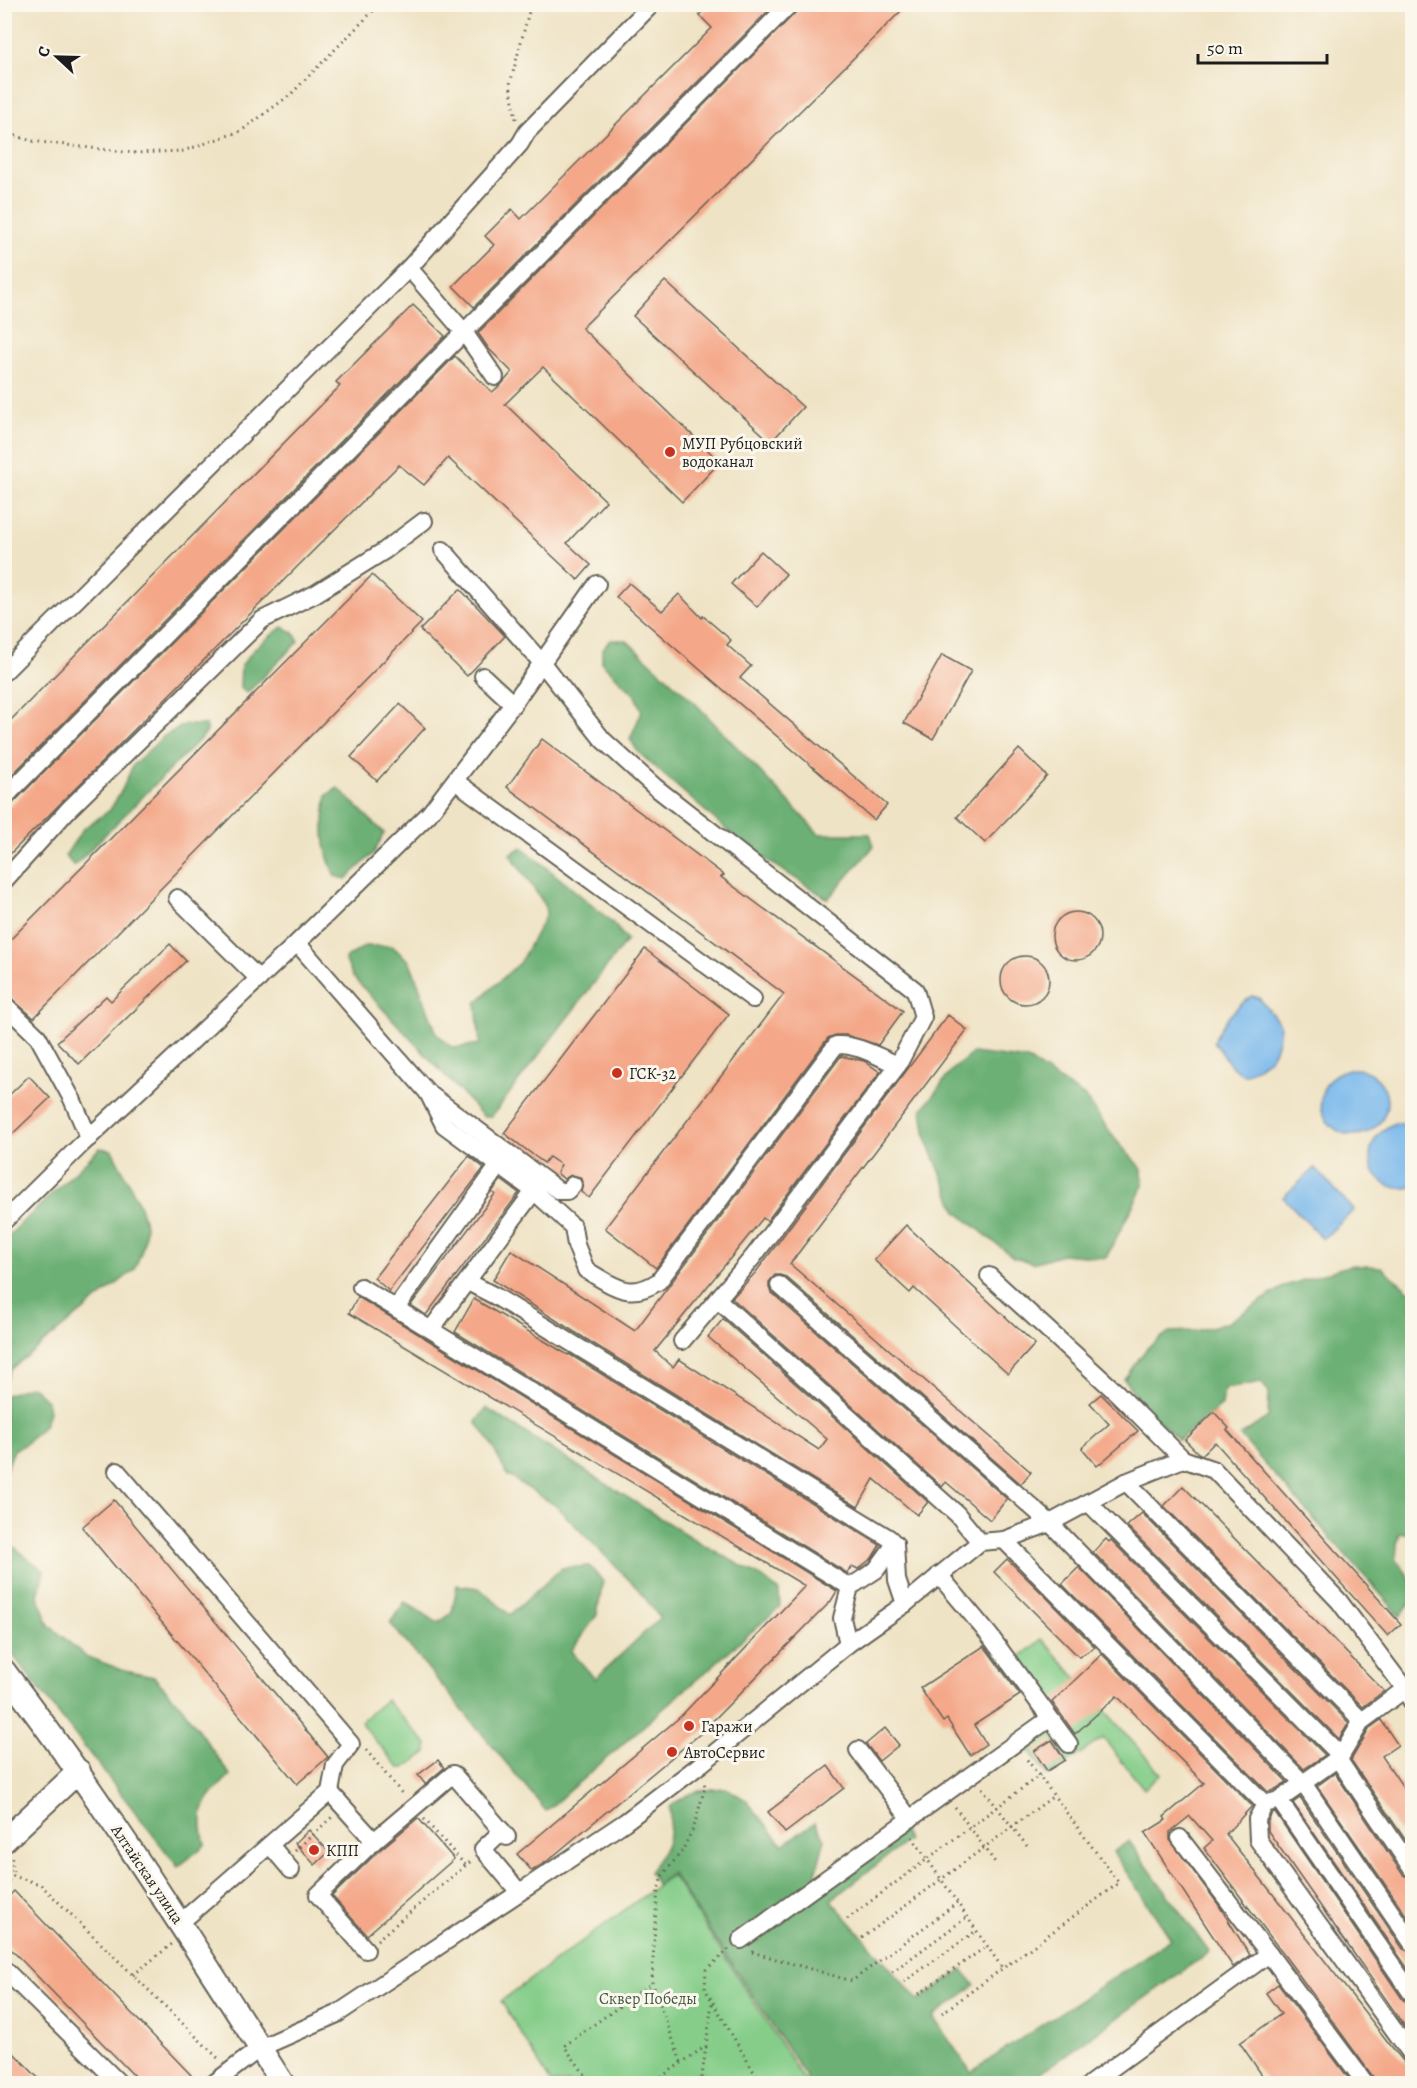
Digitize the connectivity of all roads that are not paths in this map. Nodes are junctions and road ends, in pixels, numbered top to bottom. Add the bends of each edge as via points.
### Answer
1 (652, 4) edge
2 (790, 4) edge
3 (409, 268) junction
4 (464, 332) junction
5 (495, 377) dead end
6 (424, 521) dead end
7 (443, 550) dead end
8 (597, 584) dead end
9 (542, 663) junction
10 (4, 672) edge
11 (483, 676) dead end
12 (513, 704) junction
13 (456, 781) junction
14 (4, 798) edge
15 (4, 881) edge
16 (177, 898) dead end
17 (297, 943) junction
18 (259, 979) junction
19 (753, 999) dead end
20 (4, 1004) edge
21 (898, 1065) junction
22 (428, 1093) junction
23 (89, 1138) junction
24 (499, 1165) junction
25 (573, 1185) dead end
26 (534, 1191) junction
27 (7, 1215) edge
28 (989, 1276) dead end
29 (468, 1282) junction
30 (779, 1286) dead end
31 (361, 1287) dead end
32 (718, 1300) junction
33 (396, 1308) junction
34 (432, 1328) junction
35 (682, 1341) dead end
36 (1183, 1459) junction
37 (117, 1471) dead end
38 (1126, 1482) junction
39 (1088, 1502) junction
40 (1050, 1524) junction
41 (1004, 1540) junction
42 (980, 1542) junction
43 (895, 1544) junction
44 (939, 1575) junction
45 (850, 1587) junction
46 (905, 1604) junction
47 (848, 1644) junction
48 (4, 1671) edge
49 (1409, 1695) edge
50 (1049, 1719) junction
51 (1362, 1721) junction
52 (1069, 1744) dead end
53 (858, 1750) dead end
54 (1339, 1758) junction
55 (79, 1771) junction
56 (1303, 1783) junction
57 (330, 1792) junction
58 (1272, 1802) junction
59 (906, 1822) junction
60 (1180, 1838) dead end
61 (4, 1841) edge
62 (374, 1841) junction
63 (270, 1845) junction
64 (1413, 1869) edge
65 (291, 1870) dead end
66 (519, 1892) junction
67 (181, 1922) junction
68 (1413, 1943) edge
69 (737, 1944) road end
70 (366, 1950) road end
71 (1269, 1954) junction
72 (4, 1969) edge
73 (1413, 1994) edge
74 (260, 2048) junction
75 (1413, 2055) edge
76 (1089, 2083) edge
77 (120, 2084) edge
78 (213, 2084) edge
79 (283, 2084) edge
80 (1366, 2084) edge

1 - 3 street via 527,132
2 - 4 street
3 - 4 street
3 - 10 street
4 - 5 street
4 - 14 street
6 - 15 street via 315,594 262,621 68,810
7 - 9 street
8 - 9 street
9 - 12 street
9 - 21 street via 603,740 654,787 915,990 923,1017
11 - 12 street
12 - 13 street
13 - 17 street via 429,814
13 - 19 street
16 - 18 street
17 - 18 street
17 - 22 street
18 - 23 street
20 - 23 street via 38,1037
21 - 26 street via 846,1044 836,1045 659,1281 647,1289 630,1292 586,1270 573,1227
21 - 32 street
22 - 24 street via 444,1125
22 - 25 street via 559,1191 567,1191
23 - 27 street
24 - 26 street
24 - 33 street
26 - 29 street
28 - 36 street via 1118,1393
29 - 34 street
29 - 43 street
30 - 40 street
31 - 33 street
32 - 35 street
32 - 42 street via 957,1514
33 - 34 street
34 - 45 street
36 - 38 street
36 - 49 street via 1214,1470 1339,1600
37 - 57 street via 351,1744 335,1765
38 - 39 street
38 - 51 street
39 - 40 street
39 - 54 street
40 - 41 street
40 - 56 street
41 - 42 street
41 - 58 street
42 - 44 street
43 - 45 street via 876,1570
43 - 46 street via 897,1580
44 - 46 street
44 - 50 street via 990,1636
45 - 47 street via 842,1618
46 - 47 street
47 - 66 street via 625,1822
48 - 55 main road, Алтайская улица
49 - 51 street
50 - 52 street
50 - 59 street
51 - 54 street
53 - 59 street
54 - 56 street
54 - 64 street
55 - 61 main road
55 - 67 main road, Алтайская улица
56 - 58 street
56 - 68 street
57 - 62 street
57 - 63 street
58 - 73 street
58 - 75 street via 1257,1819 1258,1840
59 - 69 street
60 - 71 street
62 - 66 street via 453,1774 505,1834 483,1850
62 - 70 street via 318,1895
63 - 65 street
63 - 67 street
66 - 74 street via 337,2013
67 - 74 main road, Алтайская улица
71 - 76 street
71 - 80 street
72 - 77 street
74 - 78 street
74 - 79 main road, Алтайская улица

